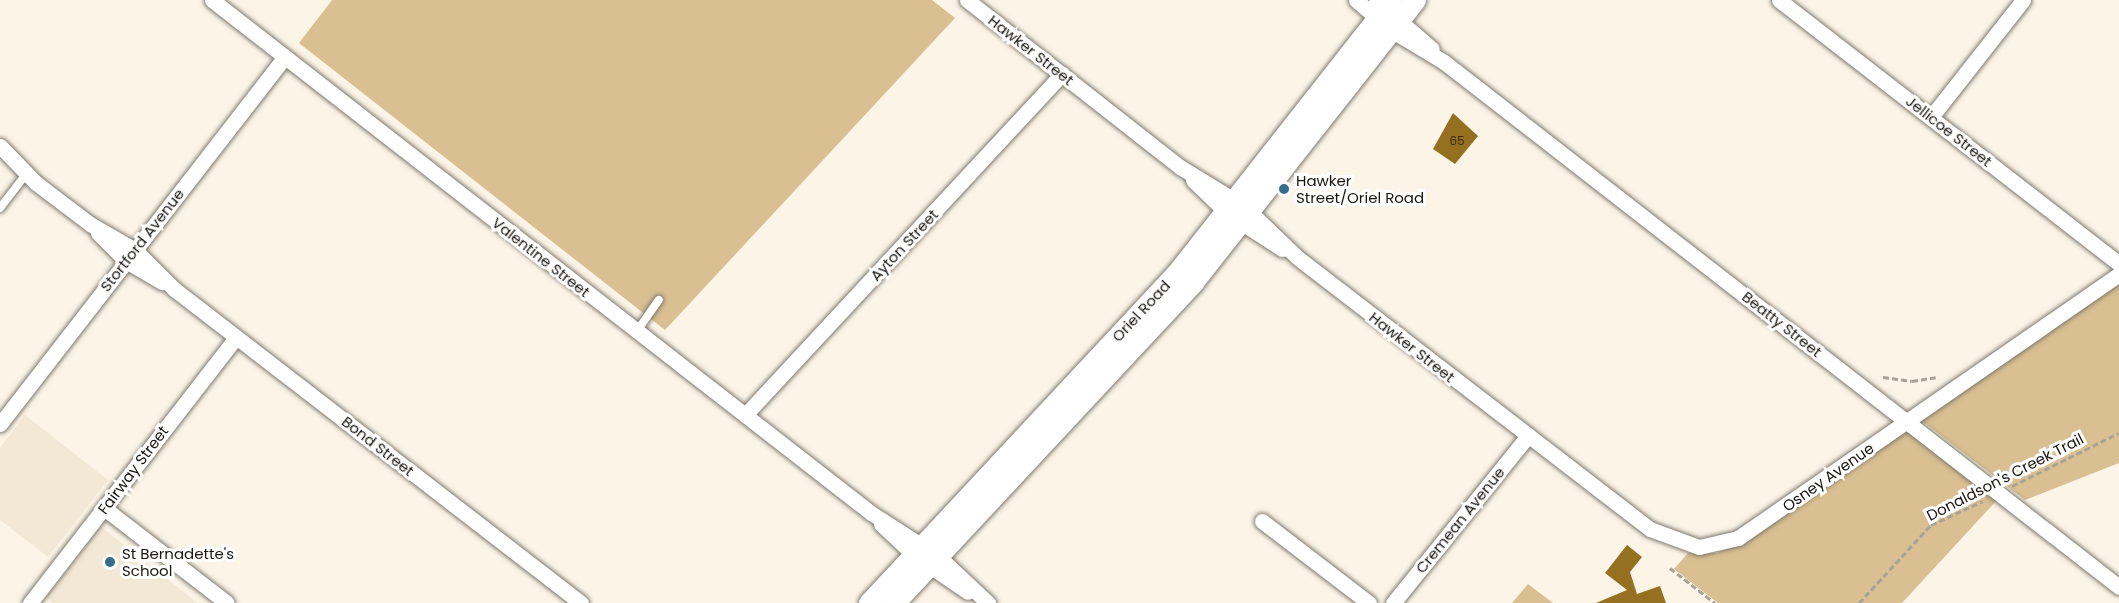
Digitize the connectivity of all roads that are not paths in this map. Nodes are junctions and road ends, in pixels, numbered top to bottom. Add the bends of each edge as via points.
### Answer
1 (212, 0) edge
2 (966, 0) edge
3 (1356, 0) edge
4 (1415, 0) edge
5 (1779, 0) edge
6 (2023, 0) edge
7 (1387, 12) edge
8 (285, 56) junction
9 (1062, 74) junction
10 (1931, 117) junction
11 (0, 146) edge
12 (27, 173) junction
13 (0, 207) edge
14 (1238, 212) junction
15 (130, 256) junction
16 (2119, 264) edge
17 (2119, 274) edge
18 (660, 300) dead end
19 (637, 331) junction
20 (236, 336) junction
21 (745, 415) junction
22 (1908, 421) junction
23 (0, 424) edge
24 (1527, 437) junction
25 (104, 508) junction
26 (1262, 521) dead end
27 (926, 556) junction
28 (2119, 587) edge
29 (30, 603) edge
30 (227, 603) edge
31 (581, 603) edge
32 (869, 603) edge
33 (894, 603) edge
34 (987, 603) edge
35 (1369, 603) edge
36 (1393, 603) edge

1 - 8 street, Valentine Street
2 - 9 street, Hawker Street
3 - 7 street, Beatty Street
4 - 7 main road, Oriel Road
5 - 10 street, Jellicoe Street
6 - 10 street
7 - 14 main road, Oriel Road
7 - 22 street, Beatty Street via 1444,63
8 - 15 street, Stortford Avenue
8 - 19 street, Valentine Street
9 - 14 street, Hawker Street
9 - 21 street, Ayton Street
10 - 16 street, Jellicoe Street
11 - 12 street, Bond Street
12 - 13 lane
12 - 15 street, Bond Street
14 - 24 street, Hawker Street
14 - 27 main road, Oriel Road via 1153,298
15 - 20 street, Bond Street
15 - 23 street, Stortford Avenue
17 - 22 street, Osney Avenue
18 - 19 lane
19 - 21 street, Valentine Street
20 - 25 street, Fairway Street
20 - 31 street, Bond Street
21 - 27 street, Valentine Street
22 - 24 street, Osney Avenue via 1738,538 1699,547 1650,529
22 - 28 street, Beatty Street
24 - 36 street, Cremean Avenue
25 - 29 street, Fairway Street
25 - 30 street
26 - 35 street
27 - 32 main road, Oriel Road
27 - 33 main road, Oriel Road
27 - 34 street, Valentine Street

